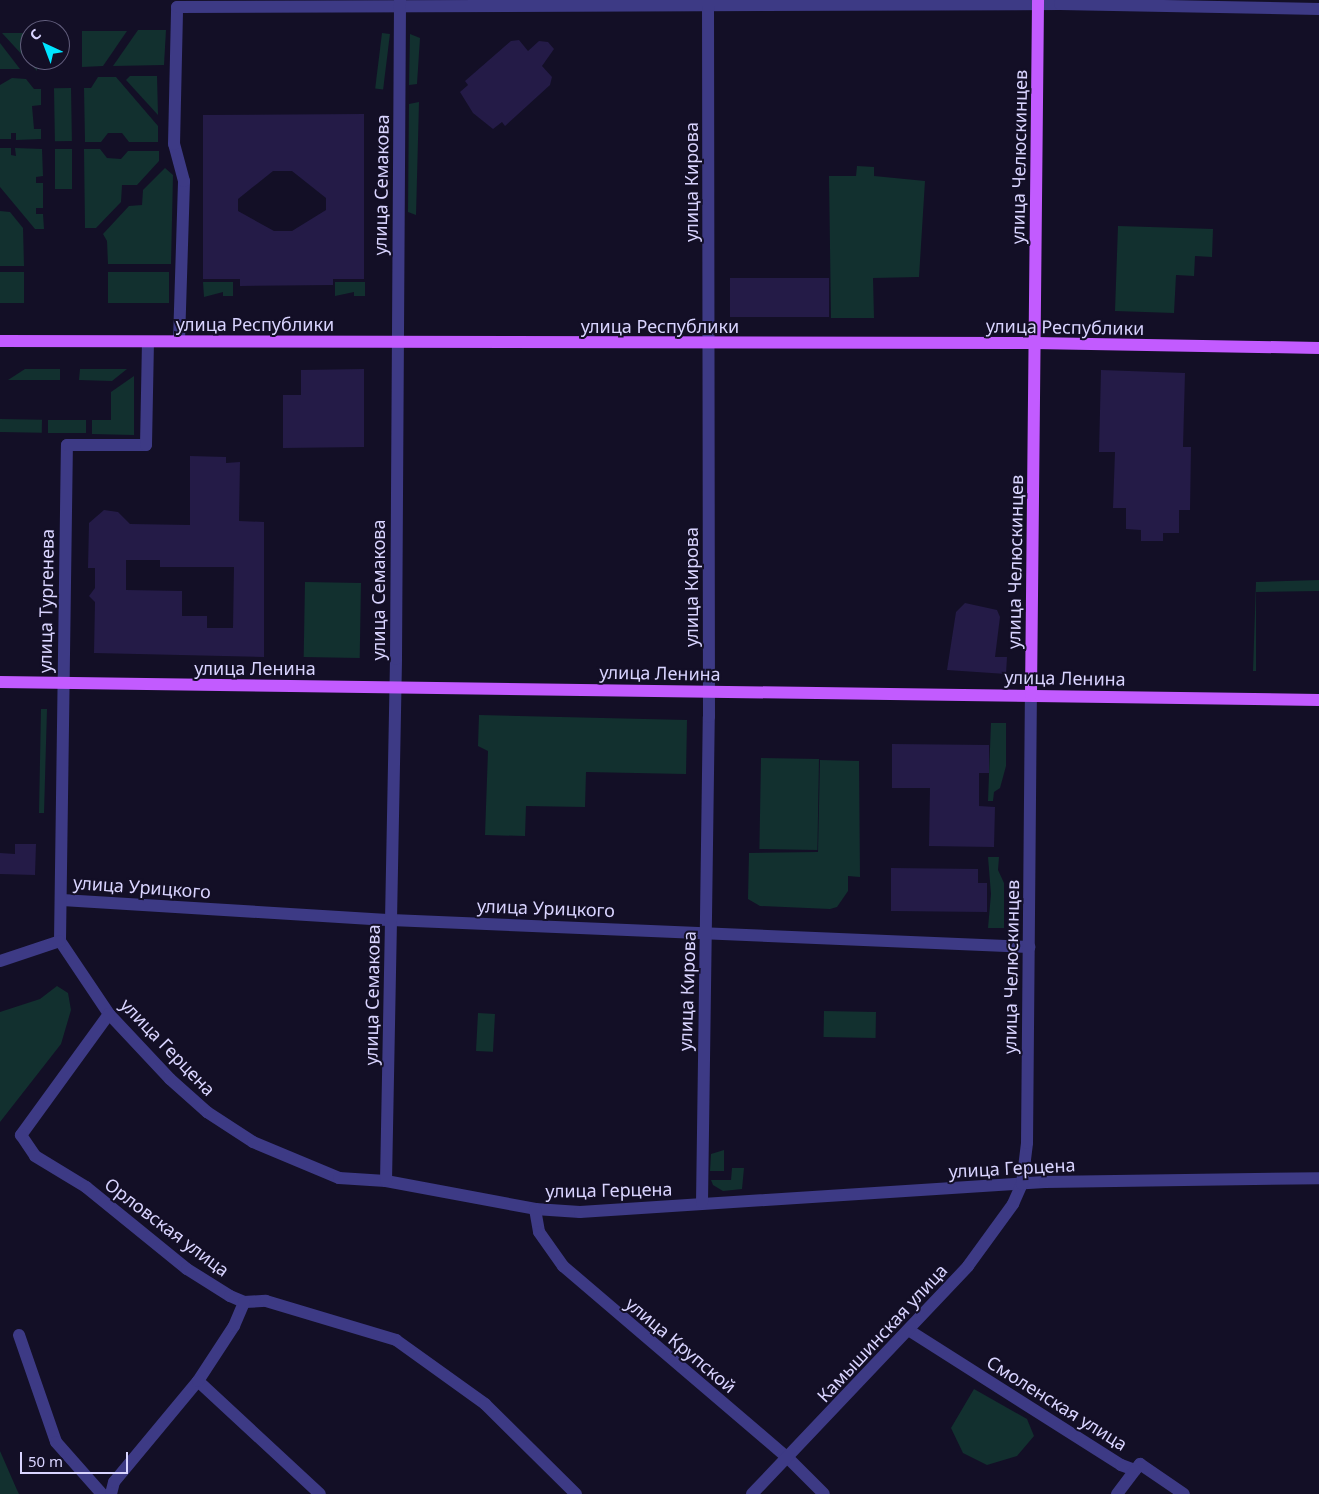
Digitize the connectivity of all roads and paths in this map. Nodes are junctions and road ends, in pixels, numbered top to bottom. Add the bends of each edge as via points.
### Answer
1 (708, 2) edge
2 (1038, 2) edge
3 (400, 3) edge
4 (1319, 9) edge
5 (0, 341) edge
6 (179, 341) junction
7 (148, 342) junction
8 (397, 342) junction
9 (710, 343) junction
10 (1035, 343) junction
11 (1319, 348) edge
12 (0, 682) edge
13 (62, 682) junction
14 (395, 686) junction
15 (709, 691) junction
16 (1031, 695) junction
17 (1319, 700) edge
18 (62, 900) junction
19 (391, 920) junction
20 (706, 933) junction
21 (60, 941) junction
22 (1029, 947) junction
23 (0, 961) edge
24 (109, 1014) junction
25 (1319, 1178) edge
26 (386, 1181) junction
27 (1022, 1184) junction
28 (702, 1203) junction
29 (535, 1209) junction
30 (244, 1302) junction
31 (910, 1331) junction
32 (19, 1334) dead end
33 (198, 1381) junction
34 (788, 1458) junction
35 (1135, 1470) junction
36 (102, 1494) edge
37 (111, 1494) edge
38 (320, 1494) edge
39 (576, 1494) edge
40 (752, 1494) edge
41 (824, 1494) edge
42 (1117, 1494) edge
43 (1184, 1494) edge

1 - 2 street
1 - 3 street
1 - 9 street, улица Кирова
2 - 4 street
2 - 10 main road, улица Челюскинцев
3 - 6 street via 176,7 174,144 184,181
3 - 8 street, улица Семакова
5 - 7 main road, улица Республики
6 - 7 main road, улица Республики
6 - 8 main road, улица Республики
7 - 13 street, улица Тургенева via 146,446 66,445
8 - 9 main road, улица Республики
8 - 14 street, улица Семакова
9 - 10 main road, улица Республики
9 - 15 street, улица Кирова
10 - 11 main road, улица Республики
10 - 16 main road, улица Челюскинцев
12 - 13 main road, улица Ленина
13 - 14 main road, улица Ленина
13 - 18 street, улица Тургенева
14 - 15 main road, улица Ленина
14 - 19 street, улица Семакова
15 - 16 main road, улица Ленина
15 - 20 street, улица Кирова
16 - 17 main road, улица Ленина
16 - 22 street, улица Челюскинцев
18 - 19 street, улица Урицкого
18 - 21 street, улица Тургенева
19 - 20 street, улица Урицкого
19 - 26 street, улица Семакова
20 - 22 street, улица Урицкого
20 - 28 street, улица Кирова
21 - 23 street
21 - 24 street, улица Герцена
22 - 27 street, улица Челюскинцев via 1027,1143
24 - 26 street, улица Герцена via 170,1079 207,1112 253,1142 339,1178
24 - 30 street, Орловская улица via 21,1135 35,1156 86,1187 187,1269
25 - 27 street, улица Герцена
26 - 29 street, улица Герцена
27 - 28 street, улица Герцена
27 - 31 street, Камышинская улица via 988,1241
28 - 29 street, улица Герцена via 580,1212
29 - 34 street, улица Крупской via 539,1232 563,1266
30 - 33 street via 234,1326
30 - 39 street via 266,1301 396,1340 484,1404
31 - 34 street, Камышинская улица
31 - 35 street, Смоленская улица via 1121,1465
32 - 36 street via 56,1442
33 - 37 street via 114,1482
33 - 38 street
34 - 40 street, Камышинская улица
34 - 41 street, улица Крупской
35 - 42 street
35 - 43 street, Смоленская улица via 1140,1464

